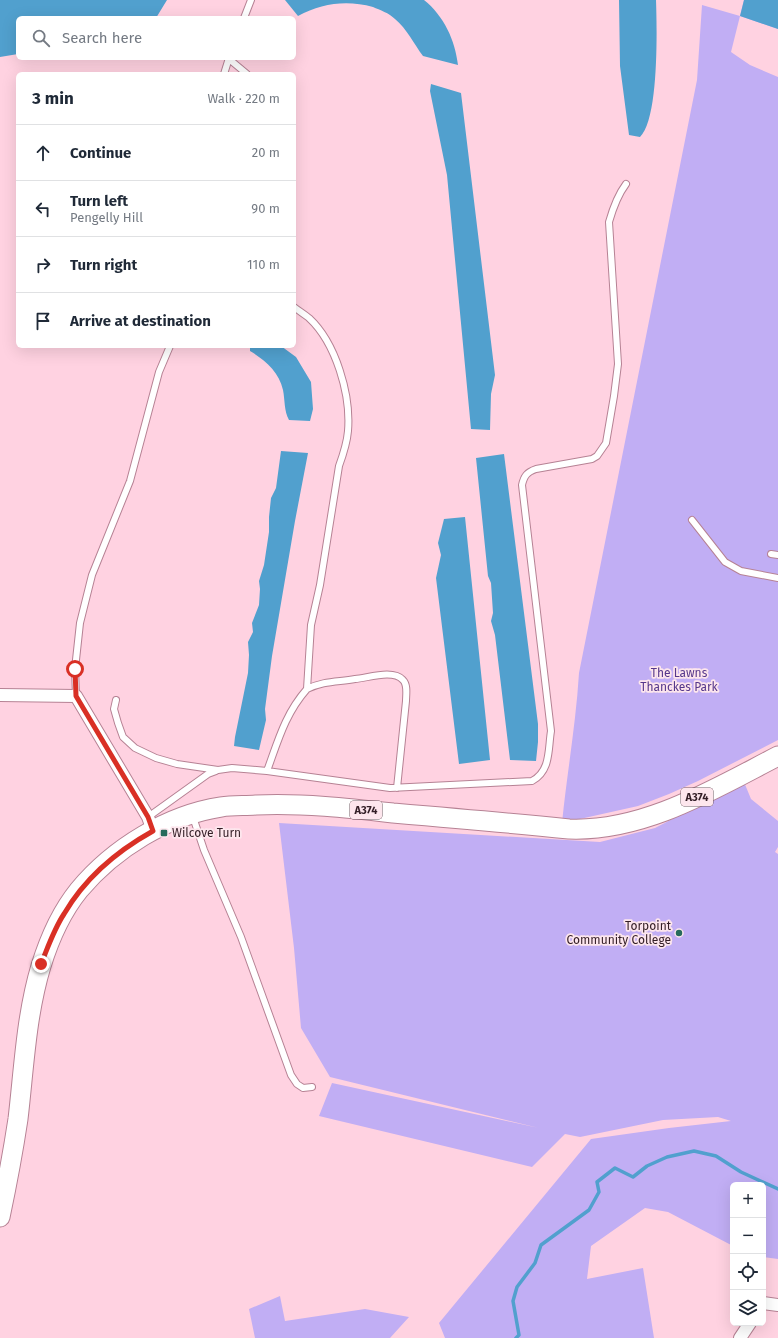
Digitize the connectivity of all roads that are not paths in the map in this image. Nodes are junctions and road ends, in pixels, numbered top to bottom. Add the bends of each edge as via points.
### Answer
1 (251, 0) edge
2 (245, 16) edge
3 (228, 60) edge
4 (231, 60) edge
5 (225, 72) edge
6 (245, 72) edge
7 (626, 184) dead end
8 (296, 308) edge
9 (169, 348) edge
10 (692, 520) dead end
11 (771, 554) dead end
12 (778, 555) edge
13 (778, 578) edge
14 (306, 689) junction
15 (0, 695) edge
16 (76, 696) junction
17 (116, 700) dead end
18 (778, 756) edge
19 (218, 770) junction
20 (267, 771) junction
21 (397, 788) junction
22 (192, 813) junction
23 (151, 824) junction
24 (312, 1087) dead end
25 (4, 1178) edge
26 (0, 1217) edge
27 (766, 1303) edge
28 (778, 1305) edge
29 (748, 1326) edge
30 (740, 1338) edge

1 - 2 lane
3 - 5 lane
4 - 6 lane
7 - 21 lane via 613,207 610,222 618,364 606,443 592,459 529,471 522,485 551,731 544,770 532,781
8 - 14 lane via 310,319 333,353 345,389 349,413 345,449 339,466 311,625
9 - 16 lane via 159,372 130,481 92,575 80,623 75,669
10 - 13 lane via 725,562 741,571
11 - 12 lane
14 - 20 lane via 290,711
14 - 21 lane via 327,682 381,674 403,679 406,702
15 - 16 street
16 - 23 street
17 - 19 lane via 114,709 123,737 135,748 156,758 178,764
18 - 22 main road, A374 via 667,810 638,820 584,830 324,806 223,806
19 - 20 lane via 232,768
19 - 23 lane via 208,774
20 - 21 lane
22 - 23 main road, A374
22 - 24 lane via 204,850 242,937 291,1075 303,1088
23 - 25 main road, A374 via 79,890 63,915 41,964 33,996 18,1119
25 - 26 main road, A374
27 - 28 street
29 - 30 street

